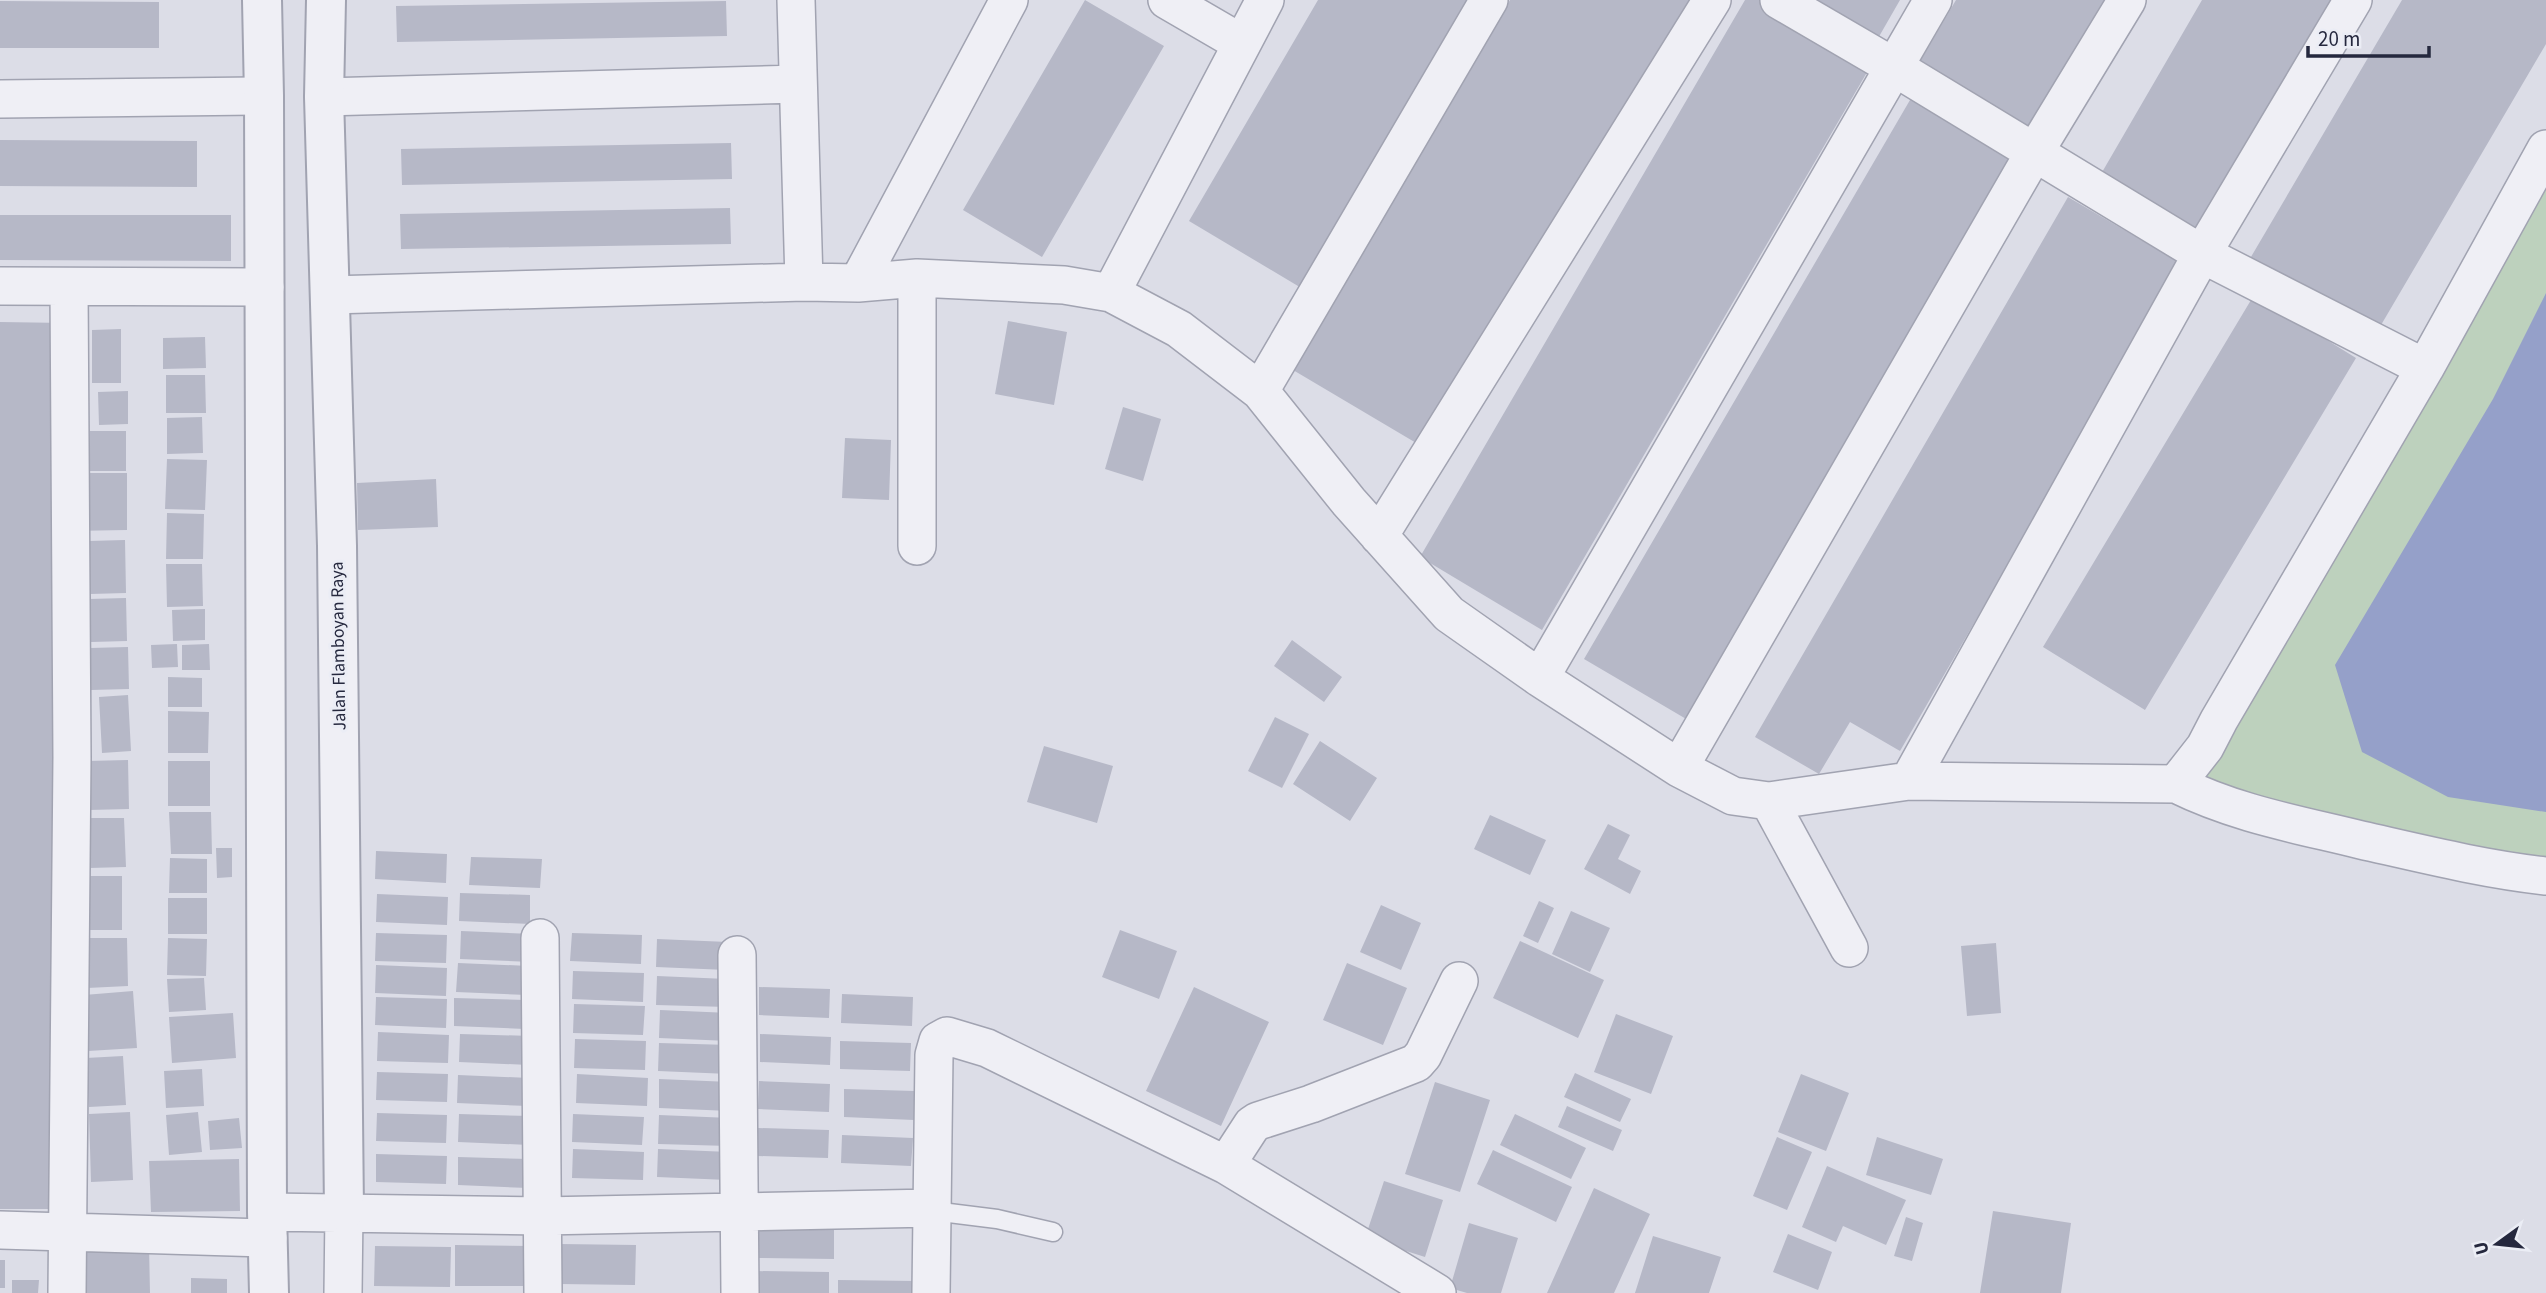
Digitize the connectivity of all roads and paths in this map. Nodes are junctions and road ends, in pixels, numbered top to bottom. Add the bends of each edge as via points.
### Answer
1 (262, 0) edge
2 (326, 0) edge
3 (796, 0) edge
4 (1009, 0) edge
5 (1167, 0) edge
6 (1265, 0) edge
7 (1489, 0) edge
8 (1712, 0) edge
9 (1779, 0) edge
10 (1933, 0) edge
11 (2127, 0) edge
12 (2353, 0) edge
13 (1241, 43) junction
14 (1894, 67) junction
15 (797, 84) junction
16 (264, 96) junction
17 (324, 97) junction
18 (0, 99) edge
19 (2546, 149) edge
20 (2034, 153) junction
21 (2202, 254) junction
22 (918, 278) junction
23 (804, 282) junction
24 (858, 283) junction
25 (0, 286) edge
26 (69, 287) junction
27 (265, 287) junction
28 (1111, 293) junction
29 (330, 295) junction
30 (2426, 368) junction
31 (1260, 390) junction
32 (1379, 536) junction
33 (917, 546) dead end
34 (1540, 678) junction
35 (1679, 768) junction
36 (1909, 781) junction
37 (2176, 784) junction
38 (1769, 802) junction
39 (2546, 876) edge
40 (540, 938) dead end
41 (1849, 948) dead end
42 (737, 955) dead end
43 (1459, 981) dead end
44 (1226, 1165) junction
45 (932, 1208) junction
46 (344, 1211) junction
47 (740, 1211) junction
48 (543, 1216) junction
49 (268, 1225) junction
50 (0, 1230) edge
51 (68, 1230) junction
52 (1053, 1232) dead end
53 (67, 1293) edge
54 (269, 1293) edge
55 (343, 1293) edge
56 (543, 1293) edge
57 (740, 1293) edge
58 (931, 1293) edge
59 (1437, 1293) edge

1 - 16 street
2 - 17 street, Jalan Flamboyan Raya
3 - 15 street
4 - 24 street
5 - 13 street
6 - 13 street
7 - 31 street
8 - 32 street
9 - 14 street
10 - 14 street
11 - 20 street
12 - 21 street
13 - 28 street
14 - 20 street
14 - 34 street
15 - 17 street
15 - 23 street
16 - 18 street
16 - 27 street
17 - 29 street, Jalan Flamboyan Raya
19 - 30 street
20 - 21 street
20 - 35 street
21 - 30 street
21 - 36 street
22 - 24 street
22 - 28 street via 1065,285
22 - 33 street
23 - 24 street
23 - 29 street
25 - 26 street
26 - 27 street
26 - 51 street
27 - 49 street
28 - 31 street via 1179,329
29 - 46 street, Jalan Flamboyan Raya
30 - 37 street via 2205,747
31 - 32 street
32 - 34 street via 1450,614
34 - 35 street
35 - 38 street via 1733,796
36 - 37 street
36 - 38 street
37 - 39 street via 2212,802 2262,817 2495,871
38 - 41 street
40 - 48 street
42 - 47 street
43 - 44 street via 1416,1063 1258,1121
44 - 45 street via 987,1048 947,1036 938,1041 934,1055
44 - 59 street
45 - 47 street
45 - 52 lane
45 - 58 street
46 - 48 street
46 - 49 street
46 - 55 street, Jalan Flamboyan Raya
47 - 48 street
47 - 57 street
48 - 56 street
49 - 51 street
49 - 54 street
50 - 51 street
51 - 53 street

